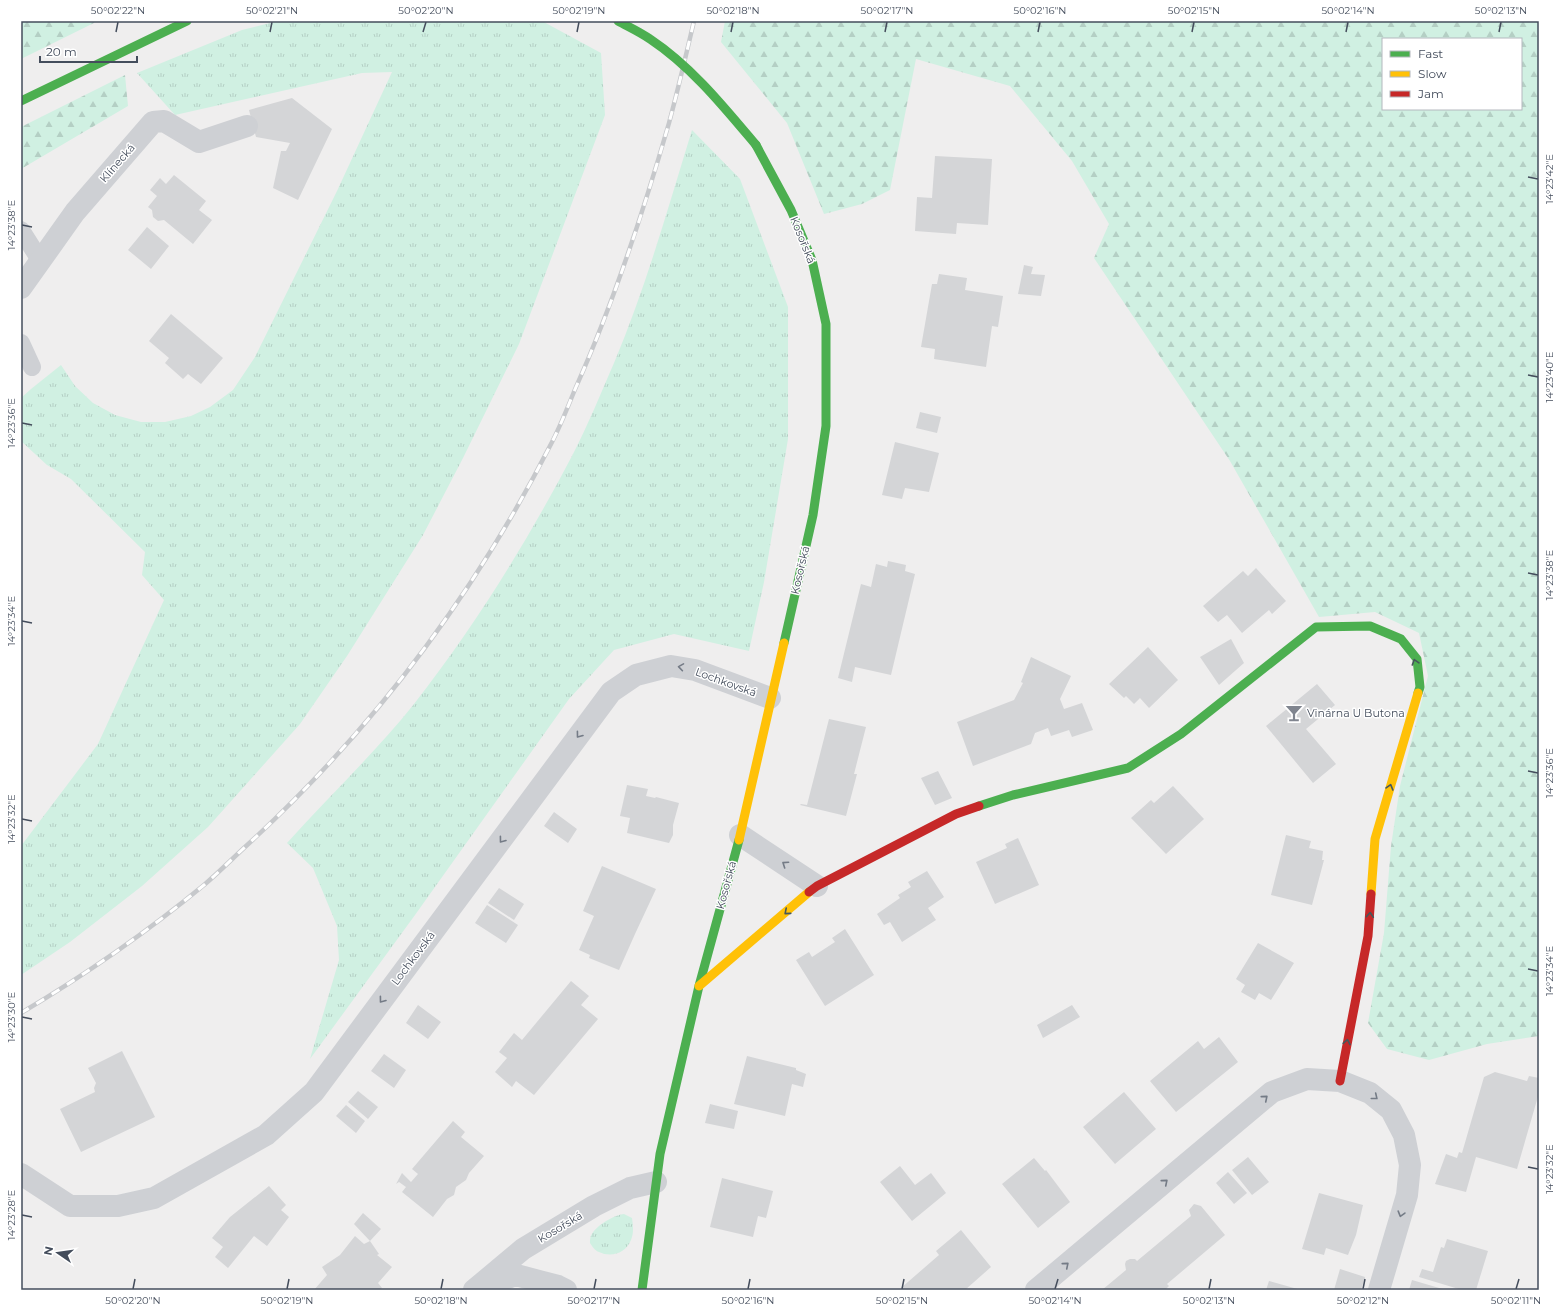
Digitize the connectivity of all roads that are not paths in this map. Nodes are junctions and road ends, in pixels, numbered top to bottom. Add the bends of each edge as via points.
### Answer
1 (187, 21) edge
2 (618, 21) edge
3 (21, 101) edge
4 (247, 126) dead end
5 (21, 230) edge
6 (40, 260) junction
7 (21, 288) edge
8 (21, 343) edge
9 (32, 367) dead end
10 (770, 698) junction
11 (740, 835) junction
12 (817, 886) junction
13 (700, 986) junction
14 (1340, 1081) junction
15 (21, 1174) edge
16 (656, 1182) junction
17 (475, 1290) edge
18 (566, 1290) edge
19 (642, 1290) edge
20 (1036, 1290) edge
21 (1379, 1290) edge

1 - 3 street
2 - 10 street, Kosořská, bridge via 651,39 688,69 726,108 756,145 791,210 812,260 826,324 826,426 813,515
4 - 6 street, Klínecká via 199,142 164,121 153,122 75,212
5 - 6 lane
6 - 7 street, Klínecká
8 - 9 lane
10 - 11 street, Kosořská
10 -> 15 street, Lochkovská via 695,670 671,666 636,675 611,692 314,1092 266,1135 154,1198 118,1206 70,1206
12 -> 11 street
11 - 13 street, Kosořská
12 -> 13 street
14 -> 12 street via 1368,936 1375,839 1420,686 1416,659 1401,639 1370,626 1316,627 1181,734 1128,768 1013,795 956,814
13 - 16 street, Kosořská via 660,1154
20 -> 14 street via 1272,1092 1307,1079
14 -> 21 street via 1370,1093 1391,1110 1404,1135 1410,1165 1407,1195
16 - 17 street, Kosořská via 630,1188 594,1206 523,1250
16 - 19 street, Kosořská
17 - 18 street via 516,1275

